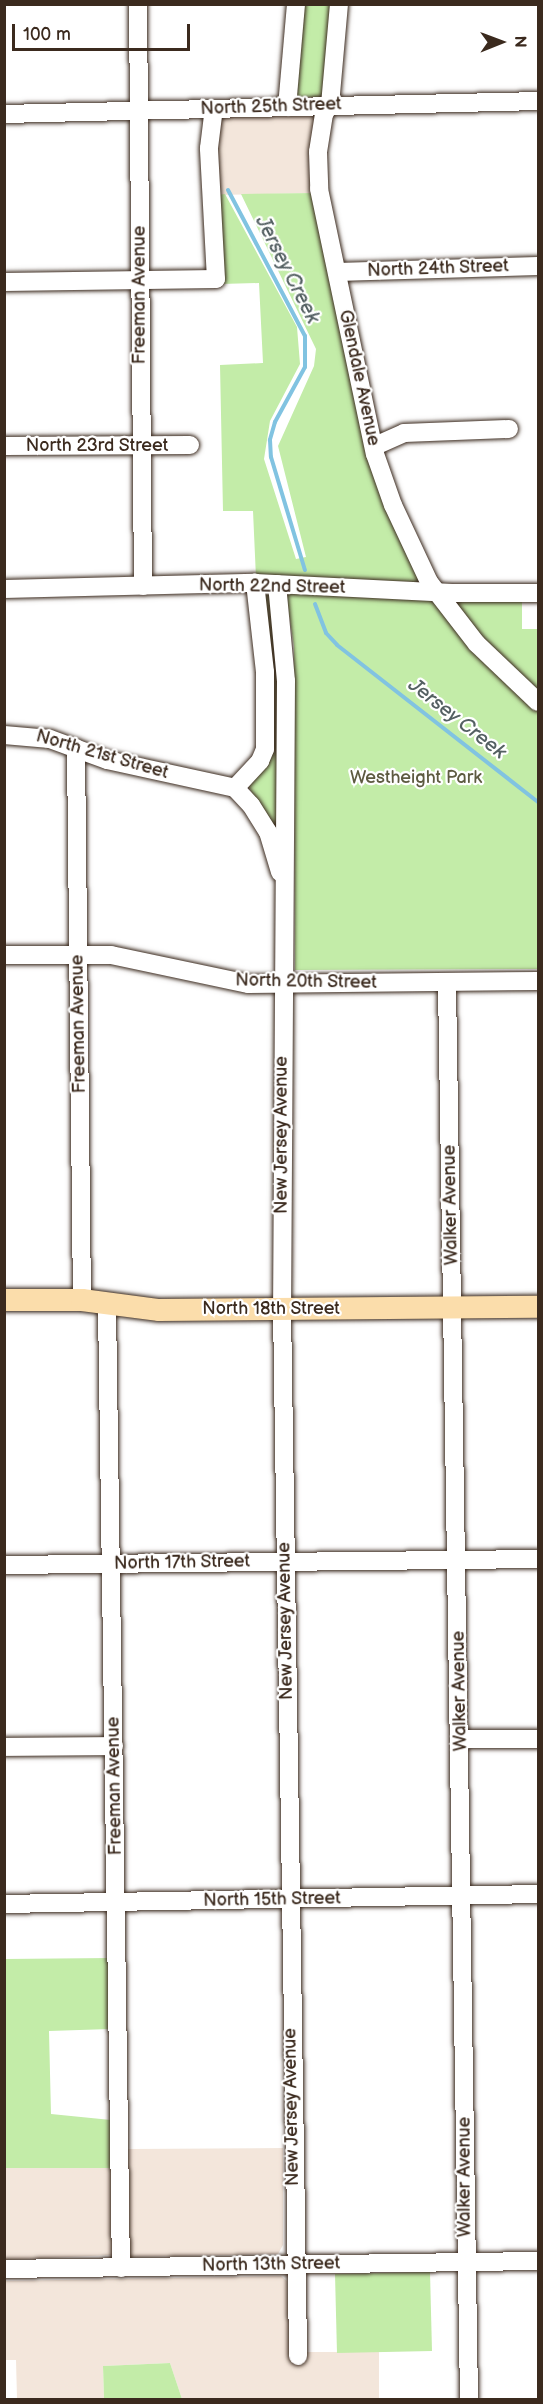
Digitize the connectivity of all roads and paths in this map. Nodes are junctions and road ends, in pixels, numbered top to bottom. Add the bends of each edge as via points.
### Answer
1 (138, 4) edge
2 (296, 4) edge
3 (339, 4) edge
4 (538, 101) edge
5 (330, 105) junction
6 (287, 107) junction
7 (214, 110) junction
8 (139, 111) junction
9 (4, 114) edge
10 (538, 266) edge
11 (337, 272) junction
12 (140, 280) junction
13 (4, 282) edge
14 (509, 429) dead end
15 (140, 445) junction
16 (190, 445) dead end
17 (4, 446) edge
18 (375, 446) junction
19 (255, 583) junction
20 (277, 584) junction
21 (142, 586) junction
22 (4, 589) edge
23 (435, 590) junction
24 (538, 593) edge
25 (538, 702) edge
26 (4, 735) edge
27 (76, 748) junction
28 (235, 788) junction
29 (285, 886) junction
30 (78, 953) junction
31 (4, 955) edge
32 (538, 981) edge
33 (447, 983) junction
34 (281, 984) junction
35 (4, 1300) edge
36 (82, 1300) junction
37 (107, 1305) junction
38 (453, 1307) junction
39 (538, 1307) edge
40 (282, 1309) junction
41 (538, 1559) edge
42 (458, 1560) junction
43 (284, 1562) junction
44 (113, 1564) junction
45 (4, 1565) edge
46 (538, 1738) edge
47 (461, 1739) junction
48 (114, 1746) junction
49 (4, 1747) edge
50 (538, 1894) edge
51 (461, 1896) junction
52 (289, 1900) junction
53 (117, 1901) junction
54 (4, 1904) edge
55 (538, 2261) edge
56 (465, 2263) junction
57 (294, 2264) junction
58 (121, 2268) junction
59 (4, 2269) edge
60 (298, 2356) dead end
61 (469, 2400) edge

1 - 8 street, Freeman Avenue
2 - 6 street
3 - 5 street, Glendale Avenue
4 - 5 street, North 25th Street
5 - 6 street, North 25th Street
5 - 11 street, Glendale Avenue via 324,114 318,152 319,189
6 - 7 street, North 25th Street
7 - 8 street, North 25th Street
7 - 12 street via 209,148 216,279
8 - 9 street, North 25th Street
8 - 12 street, Freeman Avenue
10 - 11 street, North 24th Street
11 - 18 street, Glendale Avenue
12 - 13 street
12 - 15 street, Freeman Avenue
14 - 18 street via 404,433
15 - 16 street, North 23rd Street
15 - 17 street, North 23rd Street
15 - 21 street, Freeman Avenue
18 - 23 street, Glendale Avenue via 393,505
19 - 20 street, North 22nd Street
19 - 21 street, North 22nd Street
19 - 28 street via 265,672 265,749 260,761
20 - 23 street, North 22nd Street
20 - 29 street, New Jersey Avenue via 286,681
21 - 22 street, North 22nd Street
23 - 24 street, North 22nd Street
23 - 25 street, Glendale Avenue via 477,644
26 - 27 street, North 21st Street via 27,734
27 - 28 street, North 21st Street via 107,760
27 - 30 street, Freeman Avenue
28 - 29 street, New Jersey Avenue via 268,832
29 - 34 street, New Jersey Avenue
30 - 31 street, North 20th Street
30 - 34 street, North 20th Street via 111,955 249,984
30 - 36 street, Freeman Avenue
32 - 33 street, North 20th Street
33 - 34 street, North 20th Street
33 - 38 street, Walker Avenue
34 - 40 street, New Jersey Avenue
35 - 36 main road, North 18th Street
36 - 37 main road, North 18th Street
37 - 40 main road, North 18th Street via 159,1310
37 - 44 street, Freeman Avenue
38 - 39 main road, North 18th Street
38 - 40 main road, North 18th Street
38 - 42 street, Walker Avenue
40 - 43 street, New Jersey Avenue
41 - 42 street, North 17th Street
42 - 43 street, North 17th Street
42 - 47 street, Walker Avenue
43 - 44 street, North 17th Street
43 - 52 street, New Jersey Avenue
44 - 45 street, North 17th Street
44 - 48 street, Freeman Avenue
46 - 47 street
47 - 51 street, Walker Avenue
48 - 49 street
48 - 53 street, Freeman Avenue
50 - 51 street, North 15th Street
51 - 52 street, North 15th Street
51 - 56 street, Walker Avenue
52 - 53 street, North 15th Street
52 - 57 street, New Jersey Avenue
53 - 54 street, North 15th Street
53 - 58 street, Freeman Avenue
55 - 56 street, North 13th Street
56 - 57 street, North 13th Street
56 - 61 street, Walker Avenue
57 - 58 street, North 13th Street
57 - 60 street, New Jersey Avenue
58 - 59 street, North 13th Street

